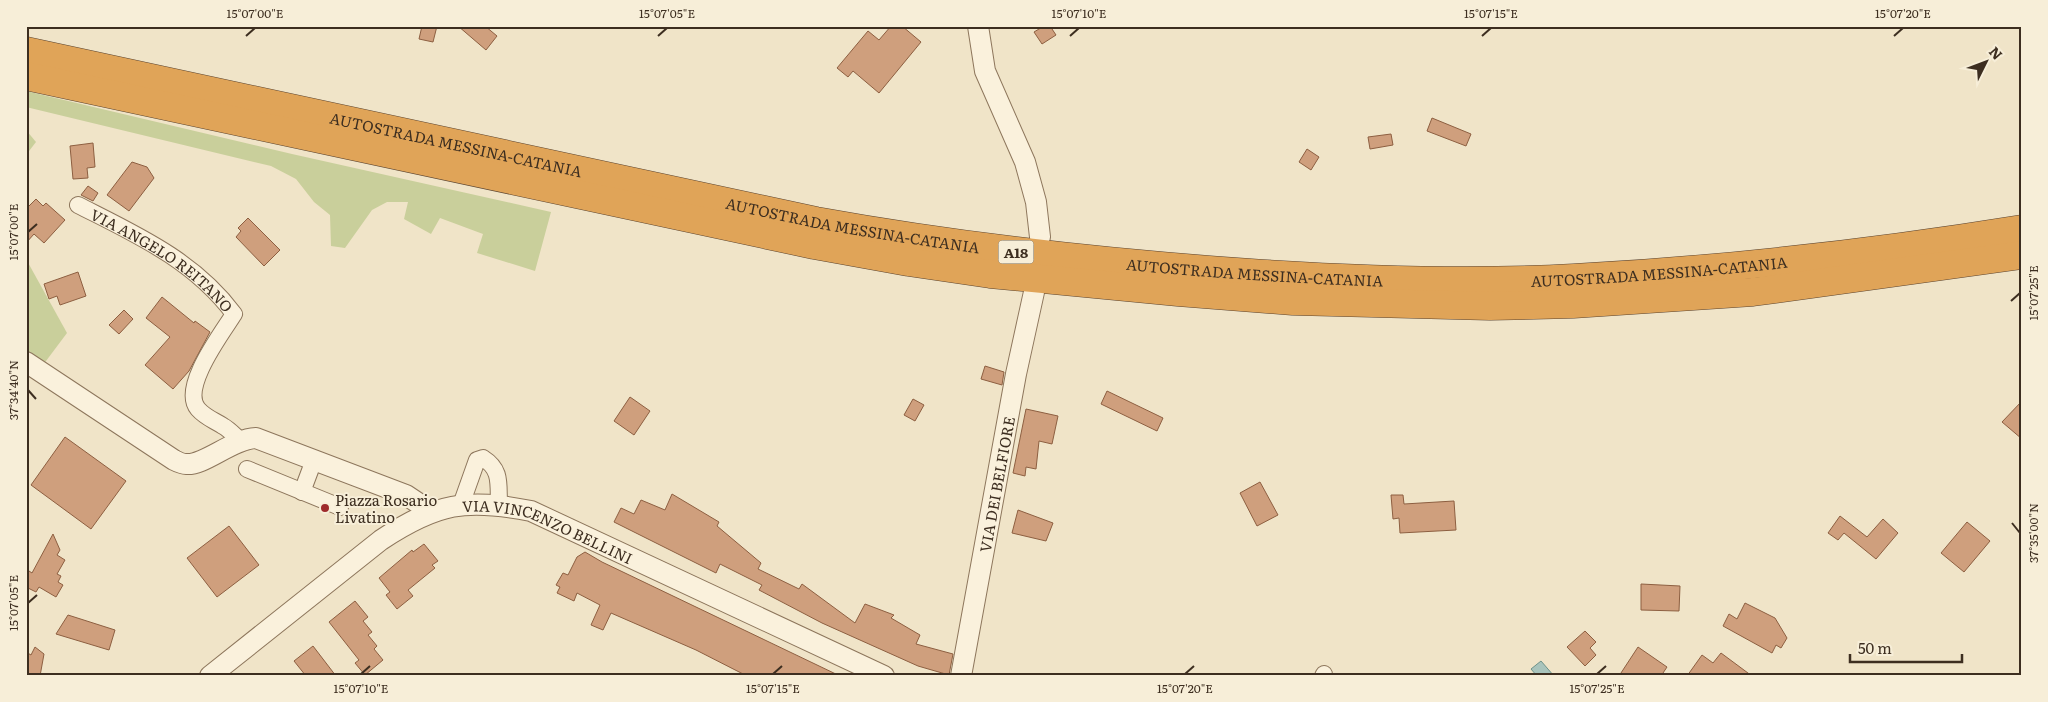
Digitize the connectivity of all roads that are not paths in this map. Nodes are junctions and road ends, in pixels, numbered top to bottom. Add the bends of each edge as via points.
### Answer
1 (978, 26) edge
2 (26, 51) edge
3 (26, 76) edge
4 (78, 205) dead end
5 (2022, 229) edge
6 (1040, 237) dead end
7 (2022, 255) edge
8 (1034, 292) dead end
9 (26, 362) edge
10 (244, 439) junction
11 (314, 460) junction
12 (246, 469) dead end
13 (302, 492) junction
14 (461, 505) junction
15 (499, 505) junction
16 (340, 507) dead end
17 (426, 514) junction
18 (210, 676) edge
19 (884, 676) edge
20 (961, 676) edge

1 - 6 street via 985,71 1026,162
2 - 5 highway, AUTOSTRADA MESSINA-CATANIA / A18 via 816,221 994,249 1170,267 1402,281 1572,279 1748,266
3 - 7 highway, AUTOSTRADA MESSINA-CATANIA / A18 via 814,245 990,274 1178,292 1405,305 1573,304 1753,292
4 - 10 street, VIA ANGELO REITANO via 170,254 195,272 234,314 195,380 193,395 196,407 207,418
8 - 20 street, VIA DEI BELFIORE
9 - 10 street via 174,460 185,464 195,464
10 - 11 street, VIA ANGELO REITANO via 256,438
11 - 13 street
11 - 17 street, VIA ANGELO REITANO via 406,495
12 - 13 street
13 - 16 street
14 - 15 street, VIA VINCENZO BELLINI
14 - 15 street via 477,460 483,458 492,464 498,476
14 - 17 street, VIA VINCENZO BELLINI
15 - 19 street, VIA VINCENZO BELLINI via 531,510 574,529
17 - 18 street, VIA VINCENZO BELLINI via 381,540

